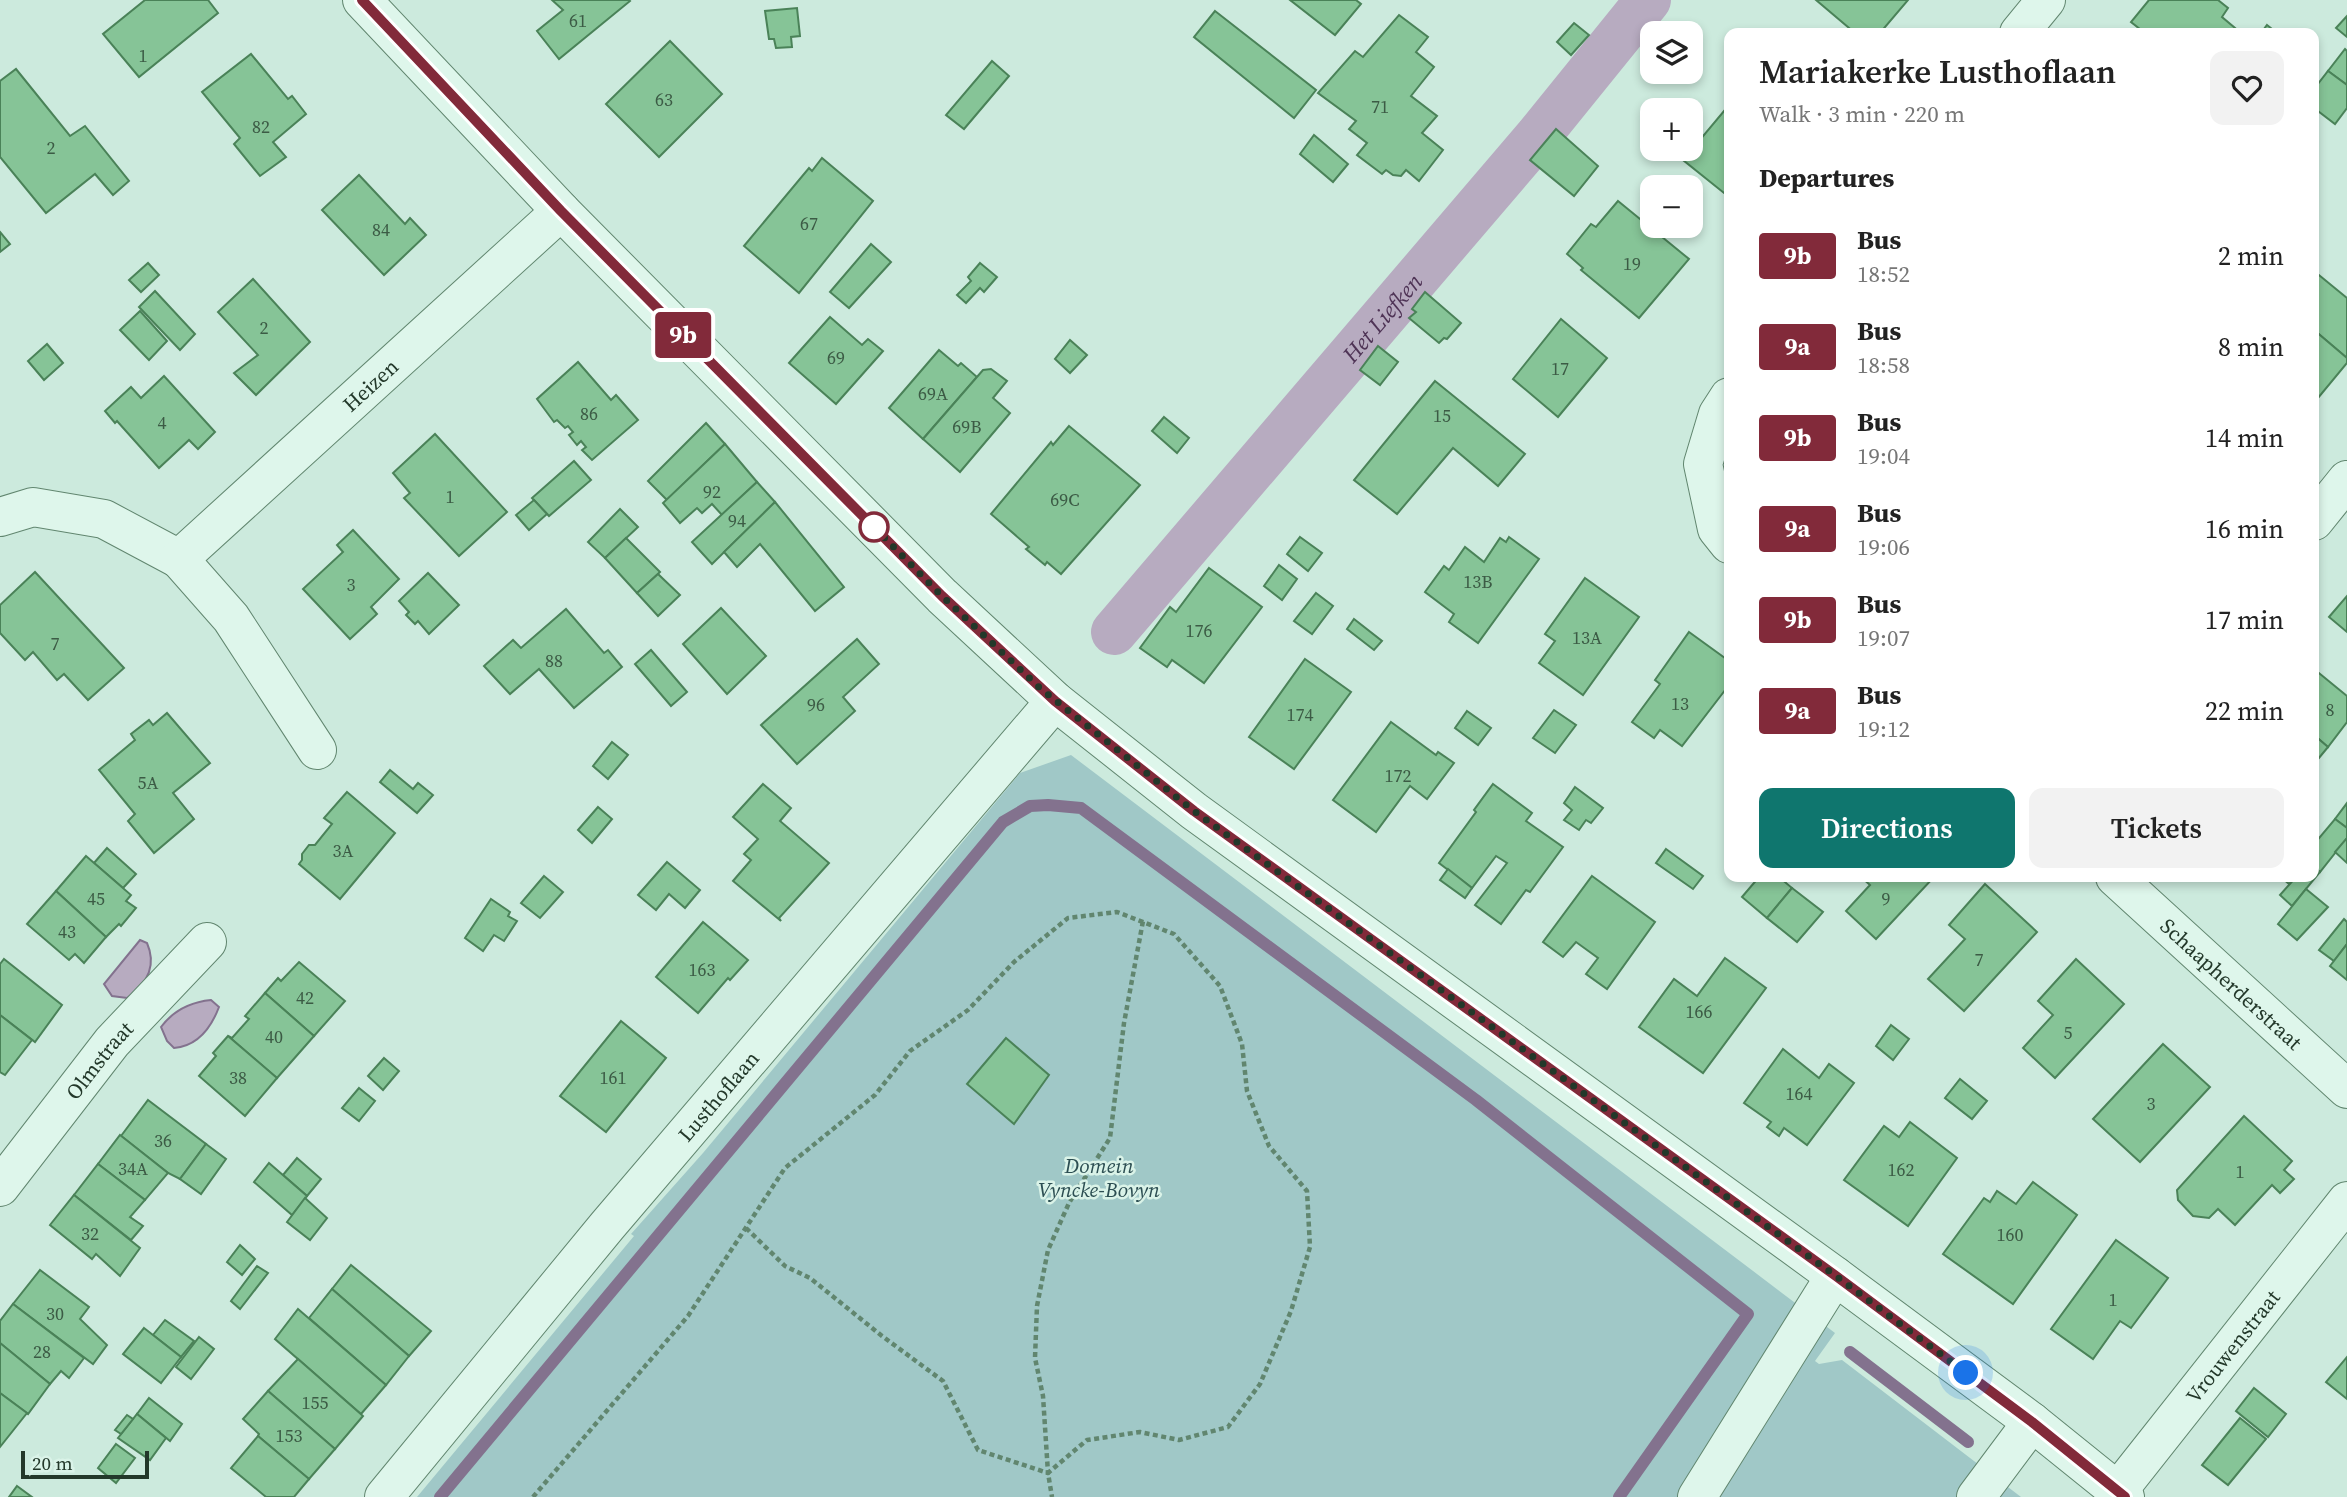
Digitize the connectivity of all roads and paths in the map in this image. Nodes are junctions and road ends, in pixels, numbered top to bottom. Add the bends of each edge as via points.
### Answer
1 (2046, 0) edge
2 (373, 4) edge
3 (2023, 28) edge
4 (561, 211) junction
5 (1724, 405) edge
6 (2347, 480) edge
7 (2319, 515) edge
8 (0, 517) edge
9 (1724, 538) edge
10 (179, 559) junction
11 (1055, 701) junction
12 (317, 750) dead end
13 (2120, 882) edge
14 (1143, 921) junction
15 (207, 942) dead end
16 (2347, 1089) edge
17 (0, 1187) edge
18 (2347, 1201) edge
19 (746, 1228) junction
20 (1836, 1276) junction
21 (2032, 1422) junction
22 (1048, 1473) junction
23 (2121, 1494) edge
24 (384, 1497) edge
25 (533, 1497) edge
26 (1052, 1497) edge
27 (1697, 1497) edge
28 (1976, 1497) edge

1 - 3 street
2 - 4 street
4 - 10 street, Heizen
4 - 11 street via 942,596
5 - 9 street via 1703,464 1717,529
6 - 7 street
8 - 10 street via 33,507 104,519
10 - 12 street via 231,618
11 - 20 street via 1194,811
11 - 24 street, Lusthoflaan via 607,1226
13 - 16 street, Schaapherderstraat
14 - 19 path via 1117,912 1068,918 1014,962 968,1010 909,1051 875,1095 785,1168
14 - 22 path via 1110,1138 1048,1250 1037,1307 1035,1358 1043,1396
14 - 22 path via 1174,934 1220,986 1242,1044 1247,1091 1269,1146 1307,1191 1310,1247 1291,1311 1260,1384 1228,1427 1179,1440 1140,1432 1087,1440
15 - 17 street, Olmstraat via 112,1042
18 - 23 street, Vrouwenstraat
19 - 22 path via 785,1266 810,1278 943,1381 978,1450
19 - 25 path via 688,1316
20 - 21 street
20 - 27 street
21 - 23 street
21 - 28 street
22 - 26 path

